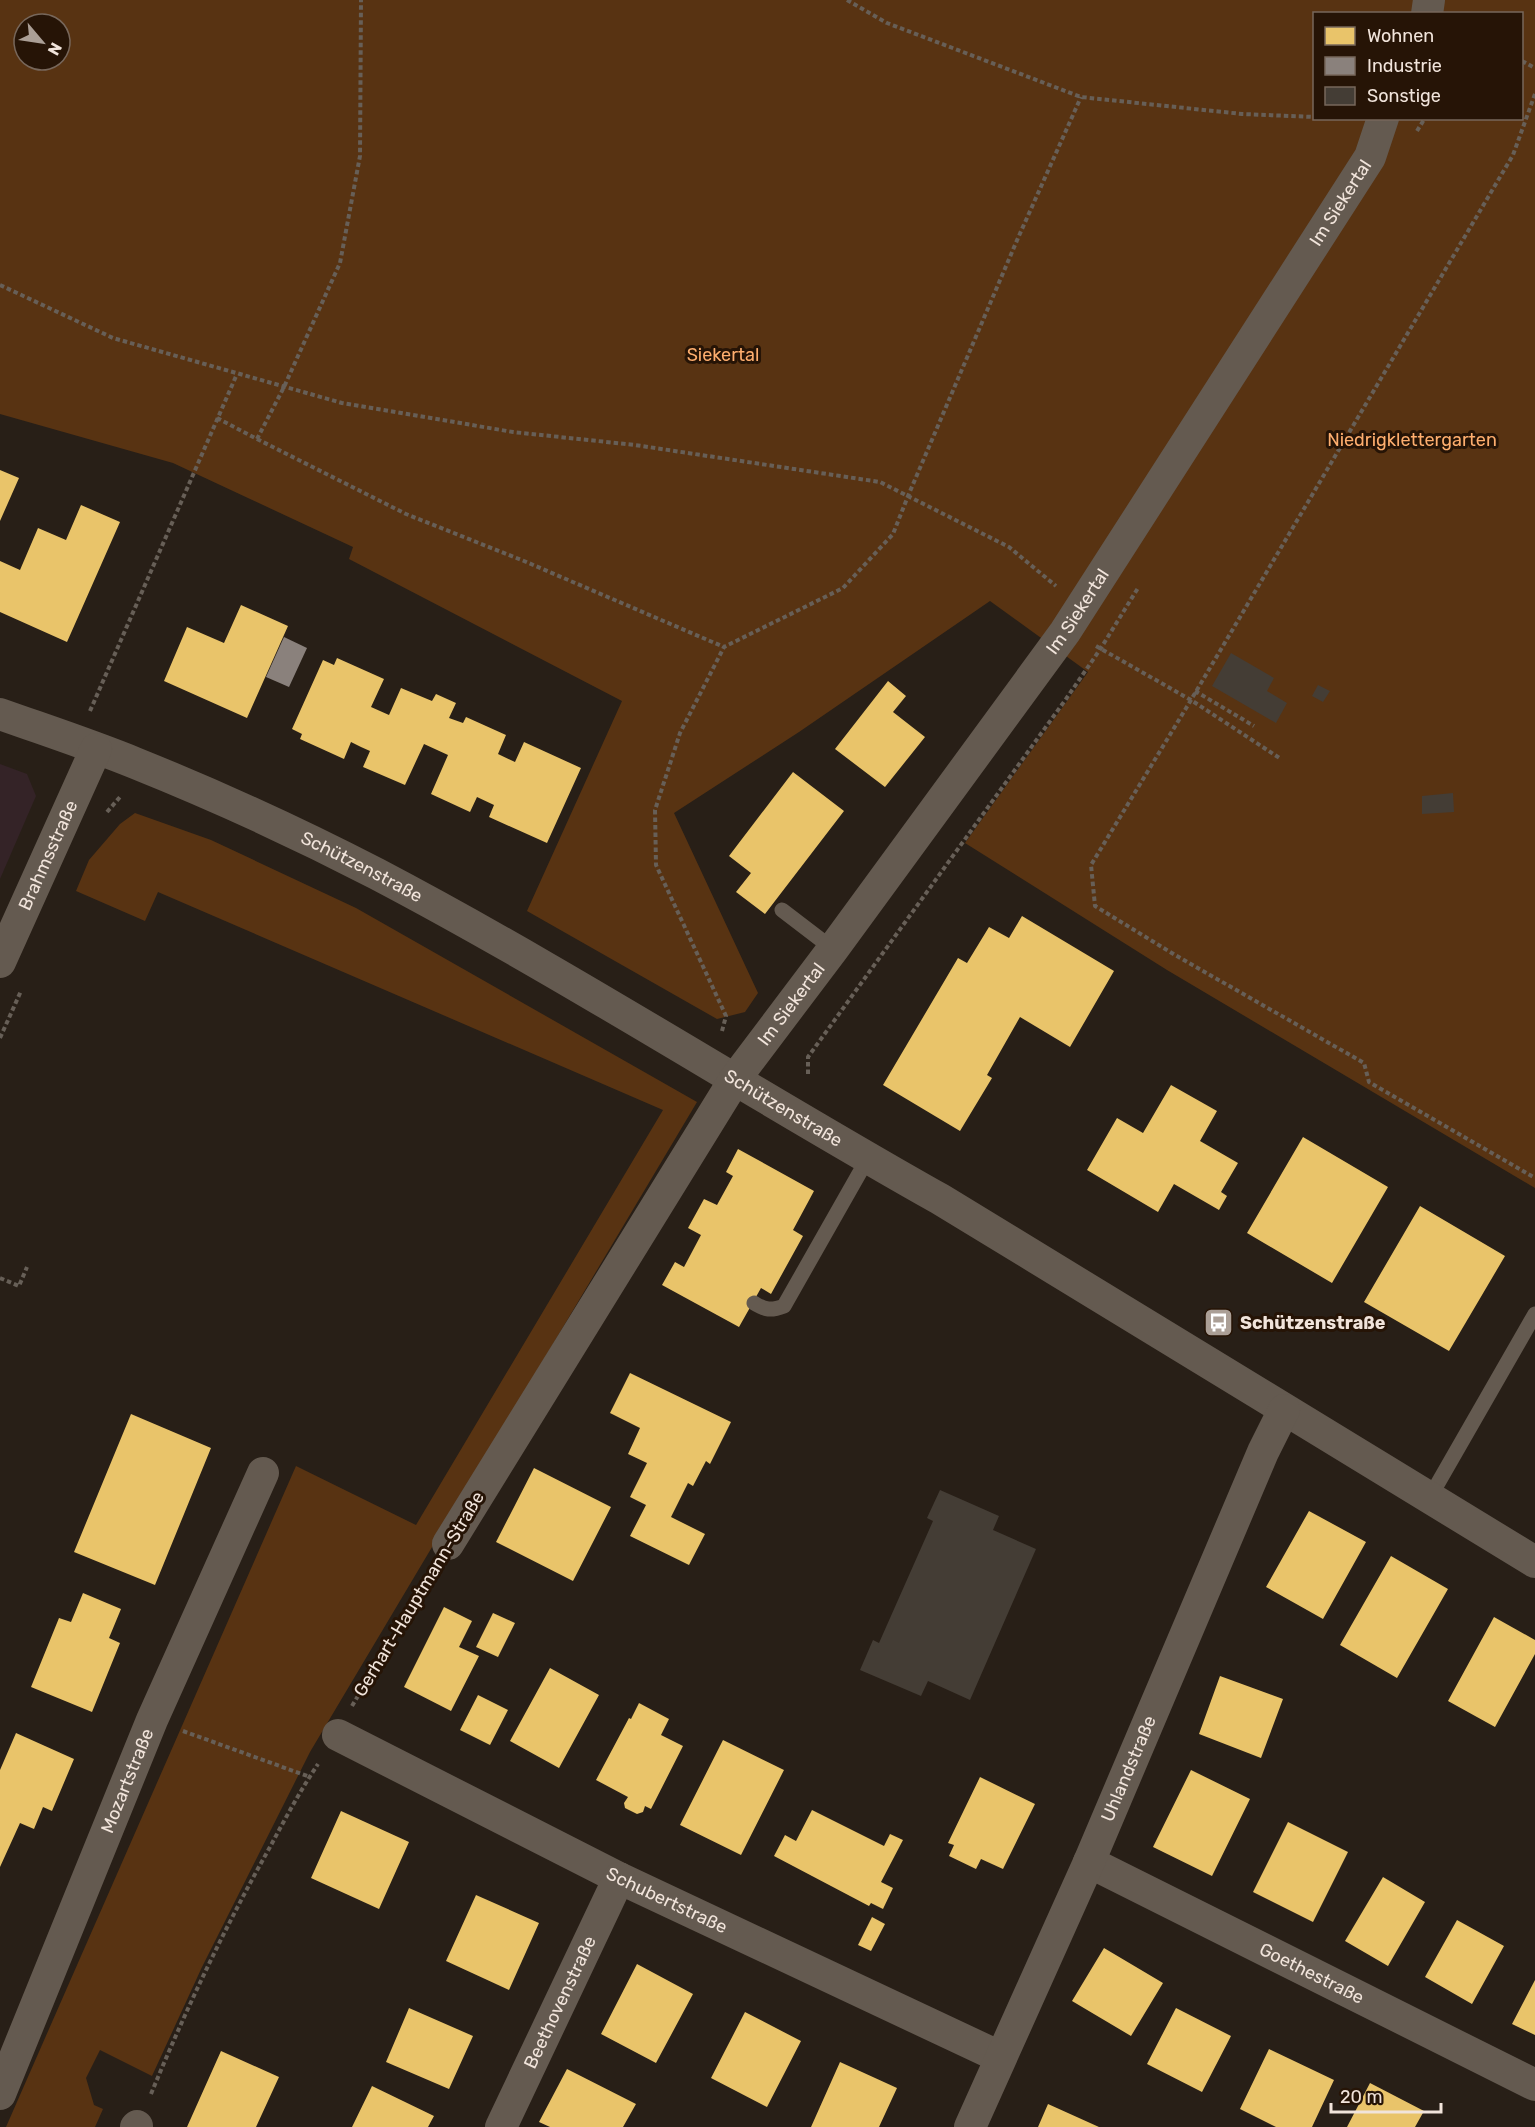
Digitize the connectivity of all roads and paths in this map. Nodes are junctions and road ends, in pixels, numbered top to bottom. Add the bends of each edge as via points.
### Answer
1 (361, 0) edge
2 (847, 0) edge
3 (1535, 94) edge
4 (1081, 97) junction
5 (1313, 117) edge
6 (1382, 120) edge
7 (0, 285) edge
8 (237, 374) junction
9 (284, 387) junction
10 (217, 418) junction
11 (257, 439) junction
12 (908, 496) junction
13 (1065, 632) junction
14 (724, 647) junction
15 (1195, 692) junction
16 (1191, 700) junction
17 (0, 714) edge
18 (1254, 726) dead end
19 (86, 745) junction
20 (1281, 759) dead end
21 (782, 910) dead end
22 (833, 949) junction
23 (0, 962) edge
24 (721, 1033) dead end
25 (735, 1079) junction
26 (868, 1158) junction
27 (1535, 1178) edge
28 (27, 1268) dead end
29 (0, 1278) edge
30 (754, 1302) dead end
31 (1535, 1314) edge
32 (1284, 1410) junction
33 (263, 1473) dead end
34 (1430, 1497) junction
35 (448, 1544) joint
36 (1535, 1562) edge
37 (152, 1720) junction
38 (338, 1735) junction
39 (310, 1777) junction
40 (1089, 1862) junction
41 (619, 1878) junction
42 (1000, 2057) junction
43 (1535, 2085) edge
44 (0, 2094) edge
45 (136, 2126) edge
46 (501, 2127) edge
47 (970, 2127) edge

1 - 9 path via 360,156 340,263
2 - 4 path via 887,23
3 - 15 path via 1513,155
4 - 5 path via 1242,114
4 - 12 path
6 - 13 street, Im Siekertal via 1370,157
7 - 8 path via 113,338
8 - 9 path
8 - 10 path
9 - 11 path
9 - 12 path via 342,403 513,432 635,445 880,482
10 - 11 path
10 - 19 path
11 - 14 path via 406,514
12 - 13 path via 1008,548 1061,590
12 - 14 path via 893,534 843,588
13 - 16 path via 1101,648
13 - 22 street, Im Siekertal
14 - 24 path via 680,734 655,810 656,865 726,1016
15 - 16 path
15 - 18 path
16 - 20 path
16 - 27 path via 1091,866 1095,906 1364,1063 1369,1082
17 - 19 street, Schützenstraße
19 - 23 street, Brahmsstraße
19 - 25 street, Schützenstraße via 230,803 377,874
21 - 22 lane
22 - 25 street, Im Siekertal
25 - 26 street, Schützenstraße
25 - 35 street, Gerhart-Hauptmann-Straße
26 - 30 lane via 784,1306 772,1310
26 - 32 street, Schützenstraße
28 - 29 path via 19,1286
31 - 34 lane
32 - 34 street, Schützenstraße
32 - 40 street, Uhlandstraße
33 - 37 street, Mozartstraße
34 - 36 street, Schützenstraße
35 - 38 path, Gerhart-Hauptmann-Straße
37 - 39 path
37 - 44 street, Mozartstraße
38 - 39 path, Gerhart-Hauptmann-Straße
38 - 41 street, Schubertstraße
39 - 45 path, Gerhart-Hauptmann-Straße via 254,1874 206,1969
40 - 42 street, Uhlandstraße
40 - 43 street, Goethestraße
41 - 42 street, Schubertstraße
41 - 46 street, Beethovenstraße
42 - 47 street, Uhlandstraße

